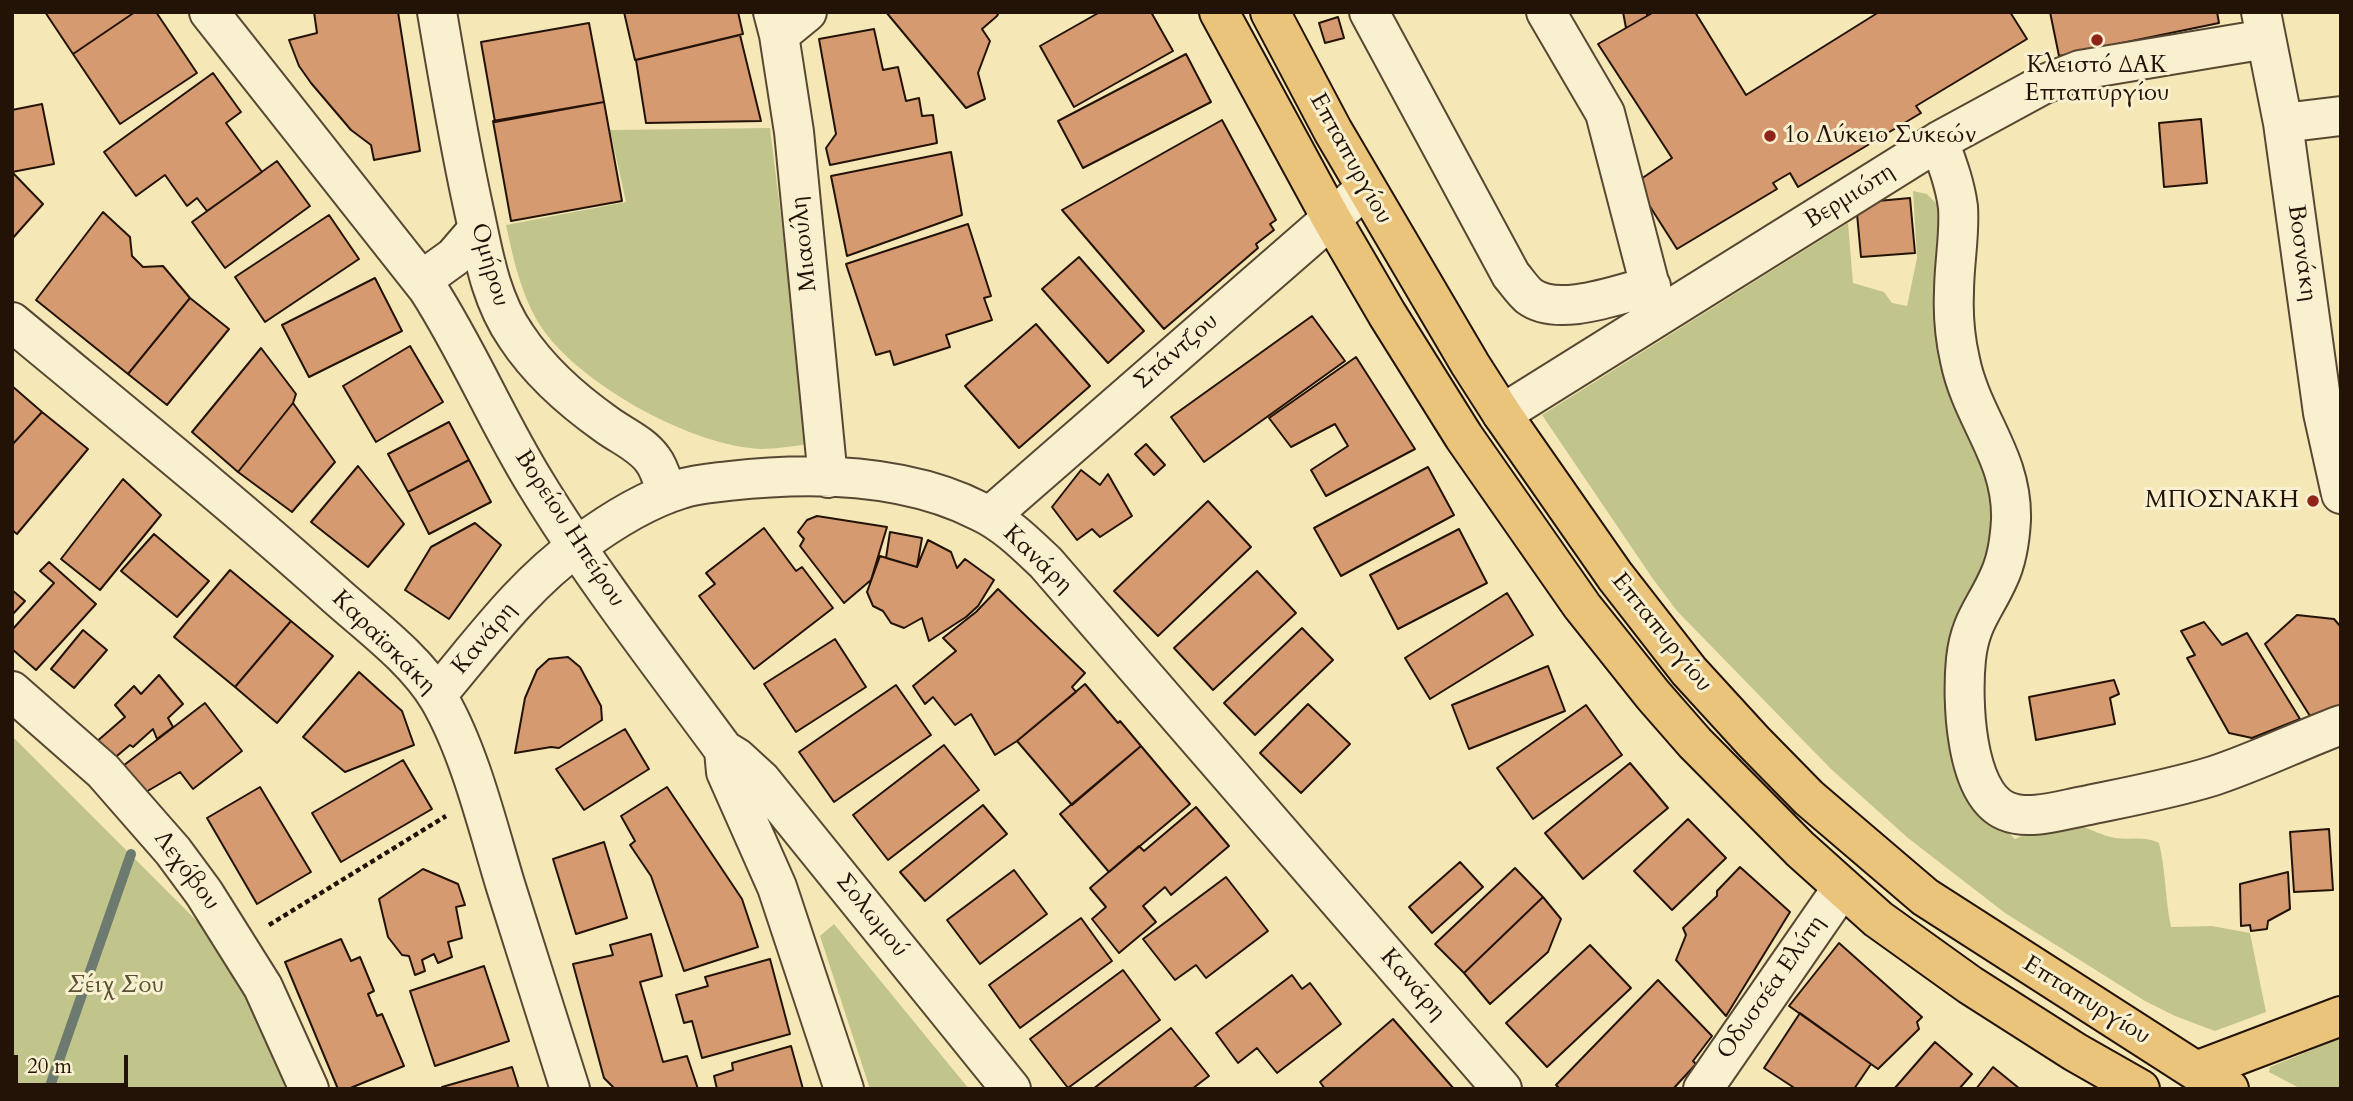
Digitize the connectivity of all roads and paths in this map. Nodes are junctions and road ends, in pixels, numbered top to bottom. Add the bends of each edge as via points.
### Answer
1 (209, 12) edge
2 (437, 12) edge
3 (1219, 12) edge
4 (1270, 12) edge
5 (1546, 12) edge
6 (1382, 16) edge
7 (786, 20) edge
8 (2264, 26) edge
9 (2341, 116) edge
10 (2283, 123) junction
11 (1939, 141) junction
12 (1366, 189) junction
13 (1331, 218) junction
14 (478, 229) junction
15 (422, 280) junction
16 (1655, 301) junction
17 (12, 322) edge
18 (2332, 412) edge
19 (1502, 414) junction
20 (828, 478) junction
21 (667, 494) junction
22 (2341, 494) edge
23 (990, 516) junction
24 (577, 546) junction
25 (12, 691) edge
26 (437, 695) junction
27 (2341, 726) edge
28 (724, 750) junction
29 (478, 797) junction
30 (1842, 888) junction
31 (238, 944) junction
32 (2341, 1016) edge
33 (2196, 1071) junction
34 (309, 1089) edge
35 (570, 1089) edge
36 (844, 1089) edge
37 (1011, 1089) edge
38 (1502, 1089) edge
39 (1703, 1089) edge
40 (2140, 1089) edge
41 (2229, 1089) edge

1 - 15 street, Βορείου Ηπείρου
2 - 14 street, Ομήρου
3 - 13 main road, Επταπυργίου
4 - 12 main road, Επταπυργίου
5 - 16 street via 1605,113
6 - 16 street via 1511,275 1530,297 1559,306
7 - 20 street, Μιαούλη
8 - 10 street, Βοσνάκη
8 - 11 street, Βερμιώτη via 2080,70 2042,85
9 - 10 street
10 - 18 street, Βοσνάκη
11 - 16 street, Βερμιώτη
11 - 27 street via 1958,208 1957,347 1972,400 2001,457 2011,520 2000,576 1975,618 1966,658 1969,745 1988,794 2004,810 2016,814 2072,808 2214,775
12 - 13 street, Στάντζου
12 - 19 main road, Επταπυργίου
13 - 23 street, Στάντζου
13 - 30 main road, Επταπυργίου via 1464,437 1582,606 1695,743
14 - 15 street via 454,257
14 - 21 street, Ομήρου via 492,289 516,337 564,390 650,456
15 - 24 street, Βορείου Ηπείρου via 534,481
16 - 19 street, Βερμιώτη
17 - 26 street, Καραϊσκάκη via 304,567 391,645
18 - 22 street, Βοσνάκη
19 - 33 main road, Επταπυργίου via 1668,646 1809,798 1940,908
20 - 21 street, Κανάρη via 740,480
20 - 23 street, Κανάρη via 911,488
21 - 24 street, Κανάρη
23 - 38 street, Κανάρη via 1046,563
24 - 26 street, Κανάρη via 524,592
24 - 28 street, Βορείου Ηπείρου
25 - 31 street, Λεχόβου via 103,771 141,813
26 - 29 street, Καραϊσκάκη
28 - 36 street, Βορείου Ηπείρου via 726,772 776,887
28 - 37 street, Σολωμού via 749,768 780,803
29 - 31 path
29 - 35 street, Καραϊσκάκη
30 - 39 street, Οδυσσέα Ελύτη
30 - 40 main road, Επταπυργίου via 1970,985
31 - 34 street, Λεχόβου via 274,1009
32 - 33 main road
33 - 41 main road, Επταπυργίου

